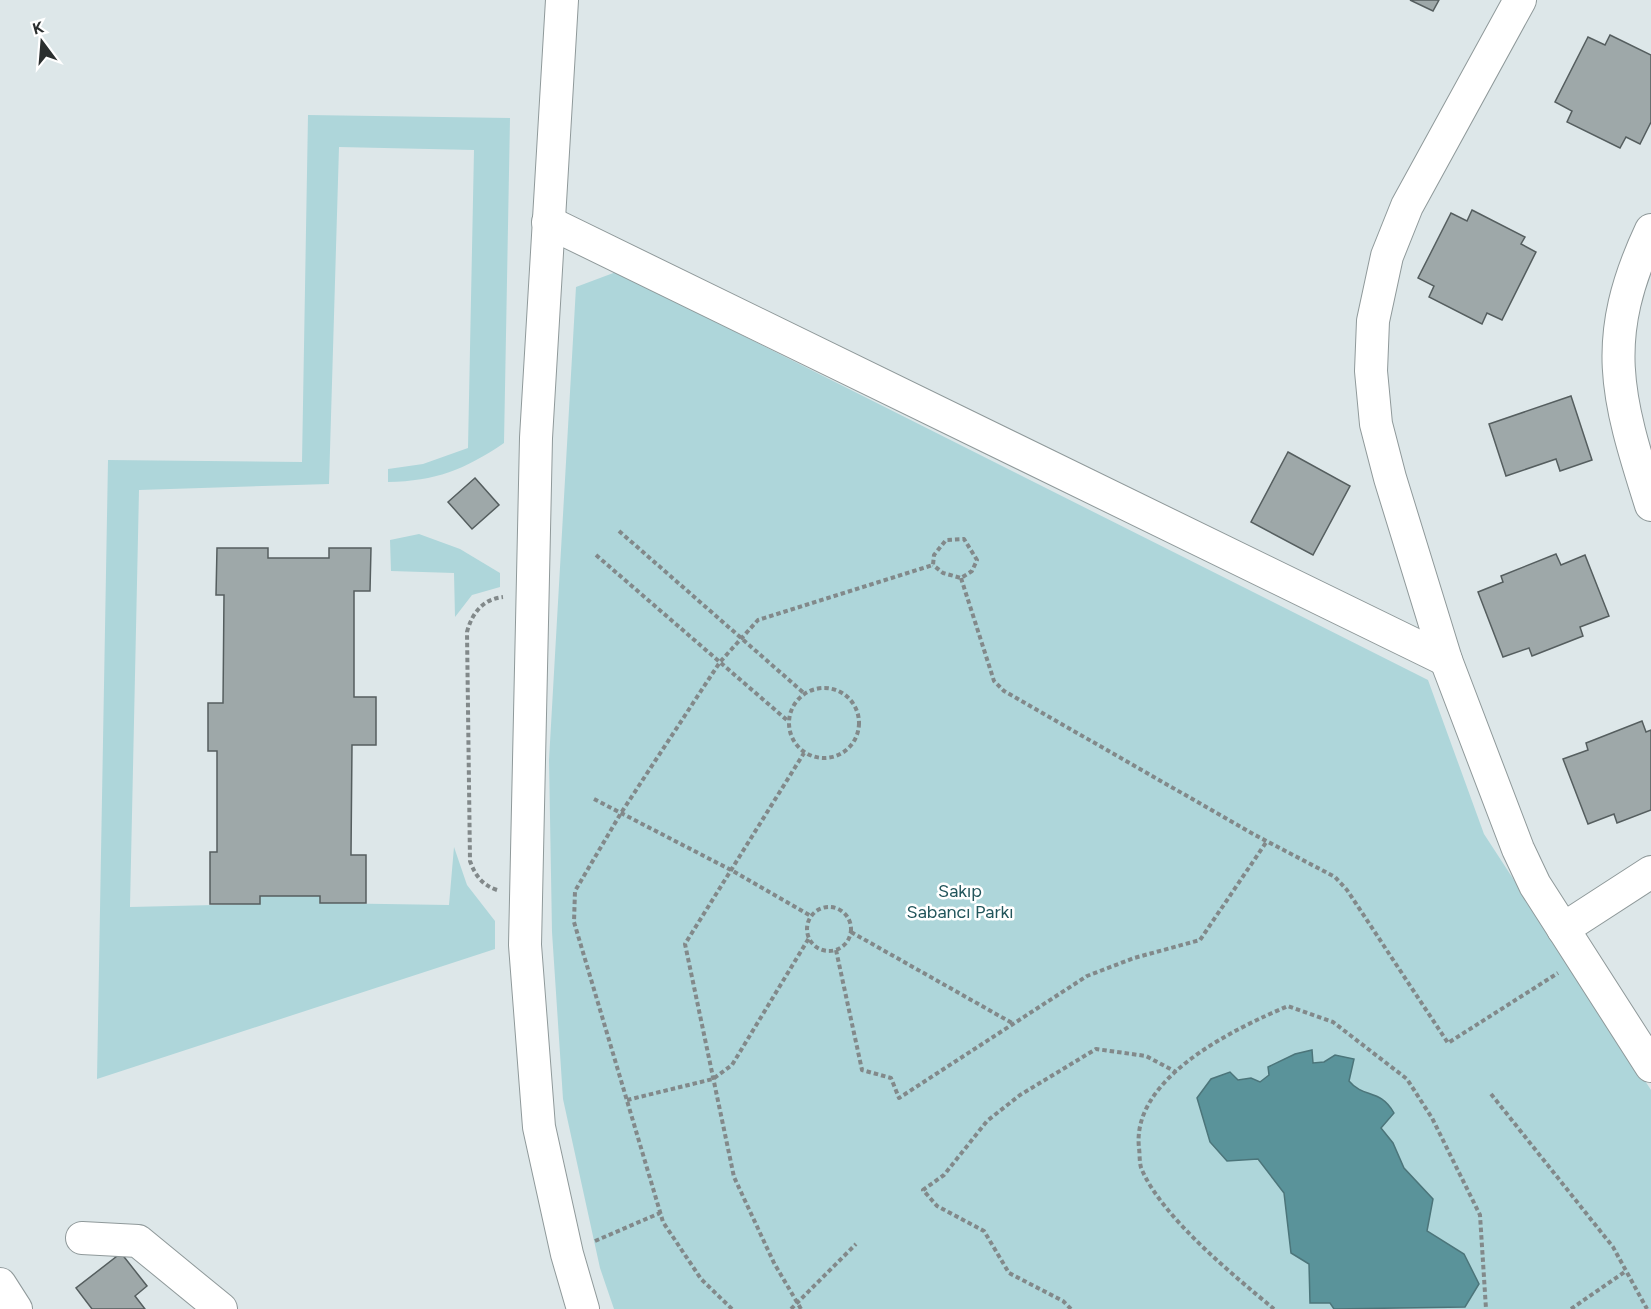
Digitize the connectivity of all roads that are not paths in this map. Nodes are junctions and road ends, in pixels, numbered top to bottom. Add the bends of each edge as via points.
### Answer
1 (562, 0) edge
2 (1520, 0) edge
3 (548, 222) junction
4 (1651, 230) edge
5 (1649, 494) edge
6 (1446, 660) junction
7 (1651, 872) edge
8 (1563, 929) junction
9 (1651, 1066) edge
10 (82, 1238) dead end
11 (0, 1284) edge
12 (16, 1309) edge
13 (221, 1309) edge
14 (583, 1309) edge

1 - 3 street
2 - 6 street via 1407,206 1387,256 1373,321 1371,371 1376,424
3 - 6 street
3 - 14 street via 536,438 525,945 539,1127
4 - 5 street via 1635,263 1622,305 1617,341 1618,379
6 - 8 street via 1518,849
7 - 8 street
8 - 9 street
10 - 13 street via 138,1241
11 - 12 street

